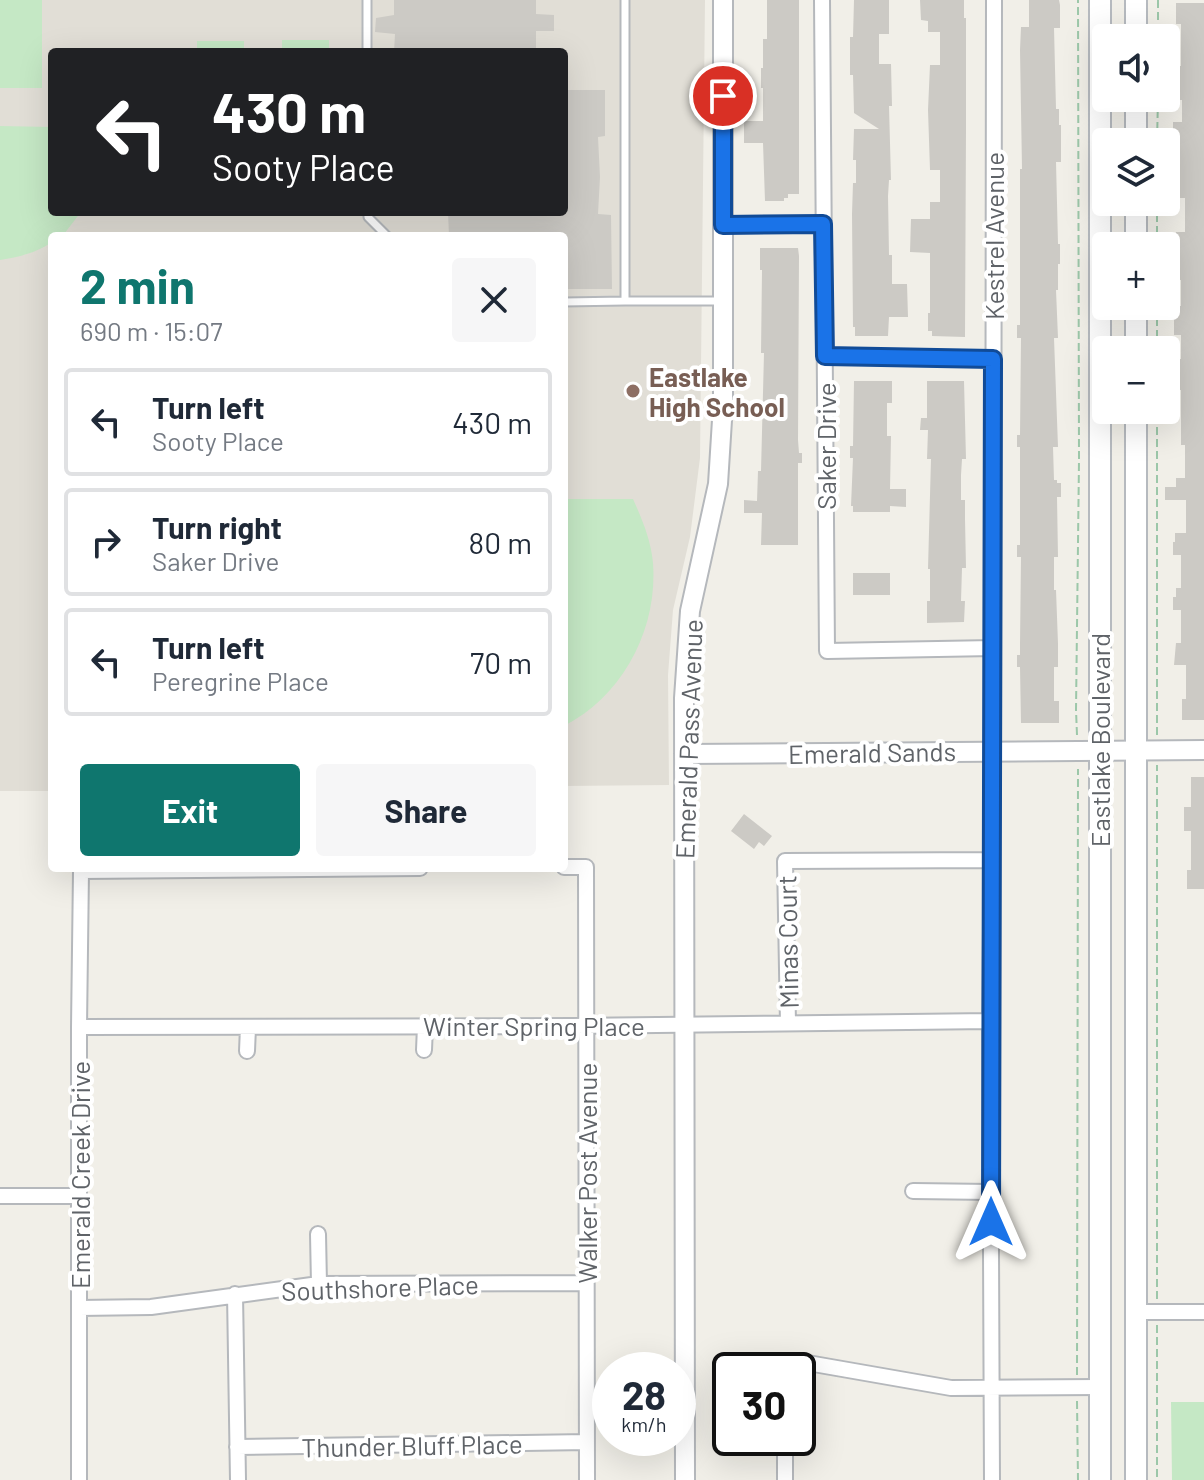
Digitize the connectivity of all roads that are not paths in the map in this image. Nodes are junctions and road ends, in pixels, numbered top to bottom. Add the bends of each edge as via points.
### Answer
1 (367, 0) edge
2 (625, 0) edge
3 (723, 0) edge
4 (822, 0) edge
5 (994, 0) edge
6 (1100, 0) edge
7 (1136, 0) edge
8 (1136, 24) edge
9 (367, 48) edge
10 (368, 216) edge
11 (823, 224) junction
12 (723, 225) junction
13 (383, 232) edge
14 (625, 301) junction
15 (723, 301) junction
16 (568, 302) edge
17 (825, 356) junction
18 (993, 359) junction
19 (1136, 424) edge
20 (993, 648) junction
21 (1099, 750) junction
22 (1136, 750) junction
23 (1204, 750) edge
24 (993, 751) junction
25 (684, 754) junction
26 (991, 860) junction
27 (568, 867) edge
28 (81, 872) edge
29 (990, 1021) junction
30 (684, 1023) junction
31 (788, 1023) junction
32 (425, 1026) junction
33 (586, 1026) junction
34 (79, 1027) junction
35 (248, 1027) junction
36 (424, 1050) dead end
37 (247, 1051) dead end
38 (913, 1191) dead end
39 (991, 1192) junction
40 (0, 1196) edge
41 (79, 1196) junction
42 (318, 1234) dead end
43 (586, 1283) junction
44 (319, 1284) junction
45 (235, 1294) junction
46 (79, 1308) junction
47 (1135, 1312) junction
48 (1204, 1312) edge
49 (816, 1370) edge
50 (1100, 1387) junction
51 (991, 1389) junction
52 (587, 1442) junction
53 (237, 1447) junction
54 (785, 1456) edge
55 (79, 1480) edge
56 (238, 1480) edge
57 (587, 1480) edge
58 (685, 1480) edge
59 (785, 1480) edge
60 (992, 1480) edge
61 (1100, 1480) edge
62 (1136, 1480) edge

1 - 9 lane
2 - 14 lane
3 - 12 street, Emerald Pass Avenue
4 - 11 street, Saker Drive
5 - 18 street, Kestrel Avenue
6 - 21 main road, Eastlake Boulevard
7 - 8 main road
10 - 13 lane
11 - 12 street
11 - 17 street, Saker Drive
12 - 15 street, Emerald Pass Avenue
14 - 15 lane
14 - 16 lane
15 - 25 street, Emerald Pass Avenue via 718,484 690,611
17 - 18 street
17 - 20 street, Saker Drive via 827,651
18 - 20 street, Kestrel Avenue
19 - 22 main road, Eastlake Boulevard
20 - 24 street, Kestrel Avenue
21 - 22 street, Emerald Sands
21 - 24 street, Emerald Sands
21 - 50 main road, Eastlake Boulevard
22 - 23 street, Emerald Sands
22 - 47 main road, Eastlake Boulevard
24 - 25 street, Emerald Sands
24 - 26 street, Kestrel Avenue
25 - 30 street, Emerald Pass Avenue
26 - 29 street, Kestrel Avenue
26 - 31 street, Minas Court via 785,861
27 - 33 street, Walker Post Avenue via 586,867
28 - 34 street, Emerald Creek Drive
29 - 31 street, Winter Spring Place
29 - 39 street, Kestrel Avenue
30 - 31 street, Winter Spring Place
30 - 33 street, Winter Spring Place
30 - 58 street, Emerald Pass Avenue
32 - 33 street, Winter Spring Place
32 - 35 street, Winter Spring Place
32 - 36 street
33 - 43 street, Walker Post Avenue
34 - 35 street, Winter Spring Place
34 - 41 street, Emerald Creek Drive
35 - 37 street
38 - 39 street
39 - 51 street, Kestrel Avenue
40 - 41 street
41 - 46 street, Emerald Creek Drive
42 - 44 street
43 - 44 street, Southshore Place
43 - 52 street, Walker Post Avenue
44 - 45 street, Southshore Place
45 - 46 street, Southshore Place via 151,1307
45 - 53 street
46 - 55 street, Emerald Creek Drive
47 - 48 street
47 - 62 main road, Eastlake Boulevard
49 - 51 street
50 - 51 street
50 - 61 main road, Eastlake Boulevard
51 - 60 street, Kestrel Avenue
52 - 53 street, Thunder Bluff Place
52 - 57 street, Walker Post Avenue
53 - 56 street
54 - 59 street

